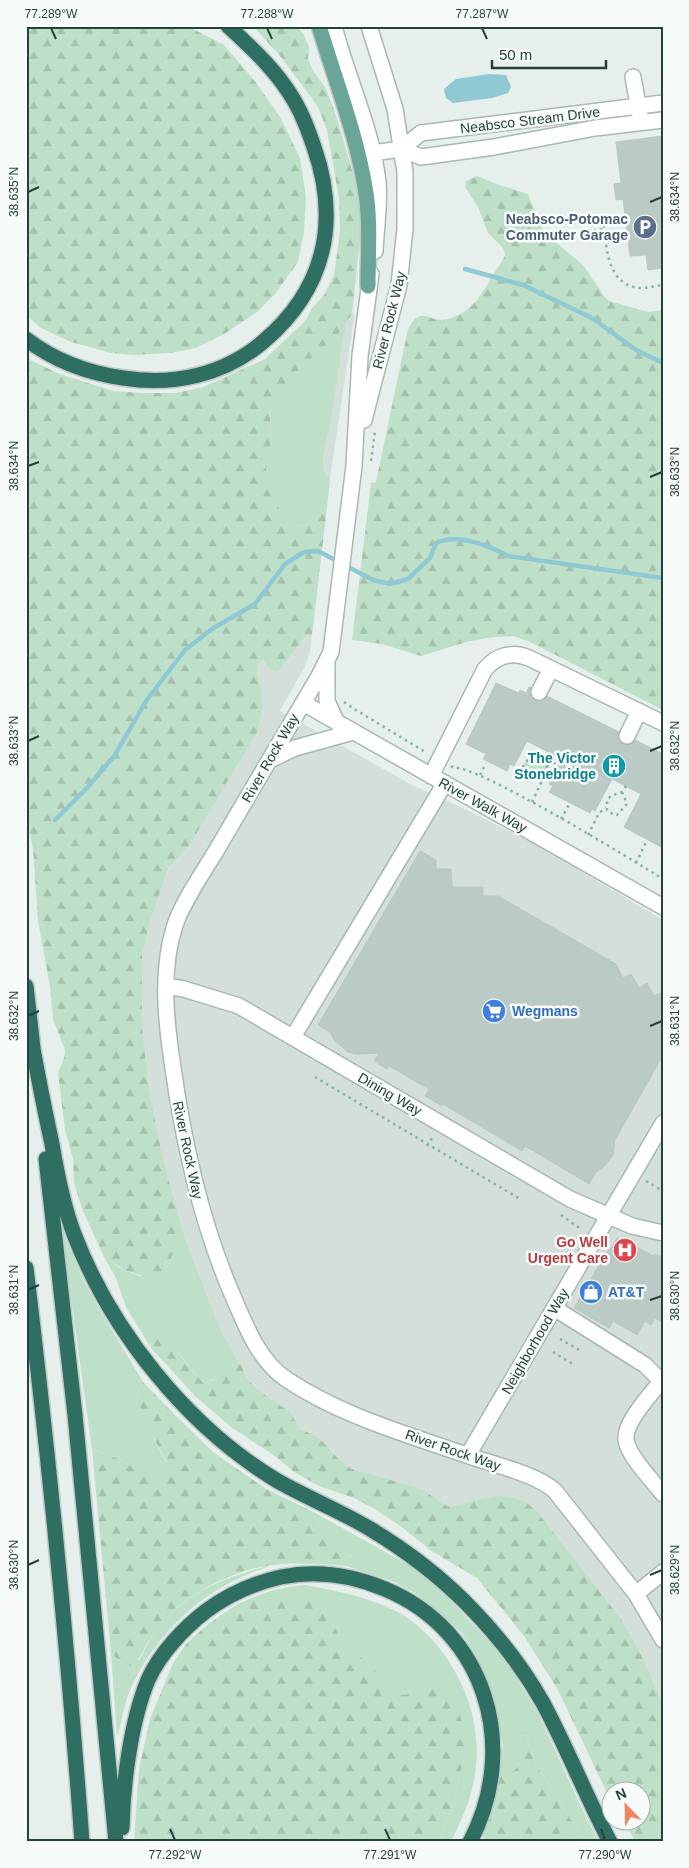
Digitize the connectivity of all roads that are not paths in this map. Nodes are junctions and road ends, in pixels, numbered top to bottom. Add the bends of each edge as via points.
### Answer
1 (228, 26) edge
2 (319, 26) edge
3 (334, 26) edge
4 (369, 26) edge
5 (633, 77) dead end
6 (663, 103) edge
7 (638, 106) junction
8 (663, 120) edge
9 (642, 122) junction
10 (402, 149) junction
11 (372, 153) junction
12 (368, 286) junction
13 (26, 339) edge
14 (354, 466) junction
15 (329, 657) junction
16 (551, 668) junction
17 (539, 692) dead end
18 (303, 703) junction
19 (639, 711) junction
20 (337, 723) junction
21 (663, 723) edge
22 (352, 732) junction
23 (627, 736) dead end
24 (270, 760) junction
25 (431, 776) junction
26 (444, 783) junction
27 (663, 907) edge
28 (26, 986) edge
29 (166, 986) junction
30 (293, 1037) junction
31 (33, 1049) junction
32 (663, 1123) edge
33 (608, 1216) junction
34 (663, 1233) edge
35 (26, 1268) edge
36 (554, 1308) junction
37 (662, 1382) edge
38 (468, 1455) junction
39 (663, 1494) edge
40 (663, 1572) edge
41 (636, 1594) junction
42 (663, 1640) edge
43 (82, 1842) edge
44 (116, 1842) edge
45 (122, 1842) edge
46 (470, 1842) edge
47 (610, 1842) edge

1 - 13 highway via 260,55 295,102 318,159 325,188 327,230 320,260 305,296 277,330 257,347 231,363 186,378 159,381 104,375 54,357
2 - 12 main road via 365,189
3 - 11 street, River Rock Way
4 - 10 street, River Rock Way via 395,109
5 - 7 street
6 - 7 street, Neabsco Stream Drive
7 - 9 street
7 - 10 street, Neabsco Stream Drive via 421,133
8 - 9 street, Neabsco Stream Drive
9 - 10 street, Neabsco Stream Drive via 421,157
10 - 11 street, Neabsco Stream Drive
10 - 14 street, River Rock Way via 405,220 400,285
11 - 12 street, River Rock Way via 379,197
12 - 14 street, River Rock Way via 360,356
14 - 15 street, River Rock Way
15 - 18 street, River Rock Way
15 - 20 street via 327,701
16 - 17 street
16 - 19 street
16 - 25 street via 516,654 500,657 489,664
18 - 20 street, River Walk Way
18 - 24 street, River Rock Way
19 - 21 street
19 - 23 street
20 - 22 street, River Walk Way
22 - 24 street via 295,748
22 - 25 street, River Walk Way
24 - 29 street, River Rock Way via 176,924 167,962
25 - 26 street, River Walk Way
26 - 27 street, River Walk Way
26 - 30 street
28 - 31 highway
29 - 30 street, Dining Way via 239,1006
29 - 38 street, River Rock Way via 178,1108 190,1170 224,1276 255,1343 277,1372 310,1392 366,1419
30 - 33 street, Dining Way via 570,1199
31 - 44 highway via 75,1416
31 - 47 highway via 66,1210 74,1235 122,1328 157,1374 213,1434 277,1480 371,1529 410,1555 465,1602 519,1666 542,1702
32 - 33 street, Neighborhood Way
33 - 34 street, Dining Way
33 - 36 street, Neighborhood Way
35 - 43 highway via 50,1470
36 - 37 street via 645,1365
36 - 38 street, Neighborhood Way
37 - 39 street via 629,1426 626,1442
38 - 41 street, River Rock Way via 548,1484
40 - 41 street
41 - 42 street, River Rock Way
45 - 46 highway via 122,1802 136,1721 149,1680 176,1639 217,1602 241,1590 292,1575 319,1573 373,1584 415,1604 448,1633 478,1679 492,1726 494,1752 489,1797

